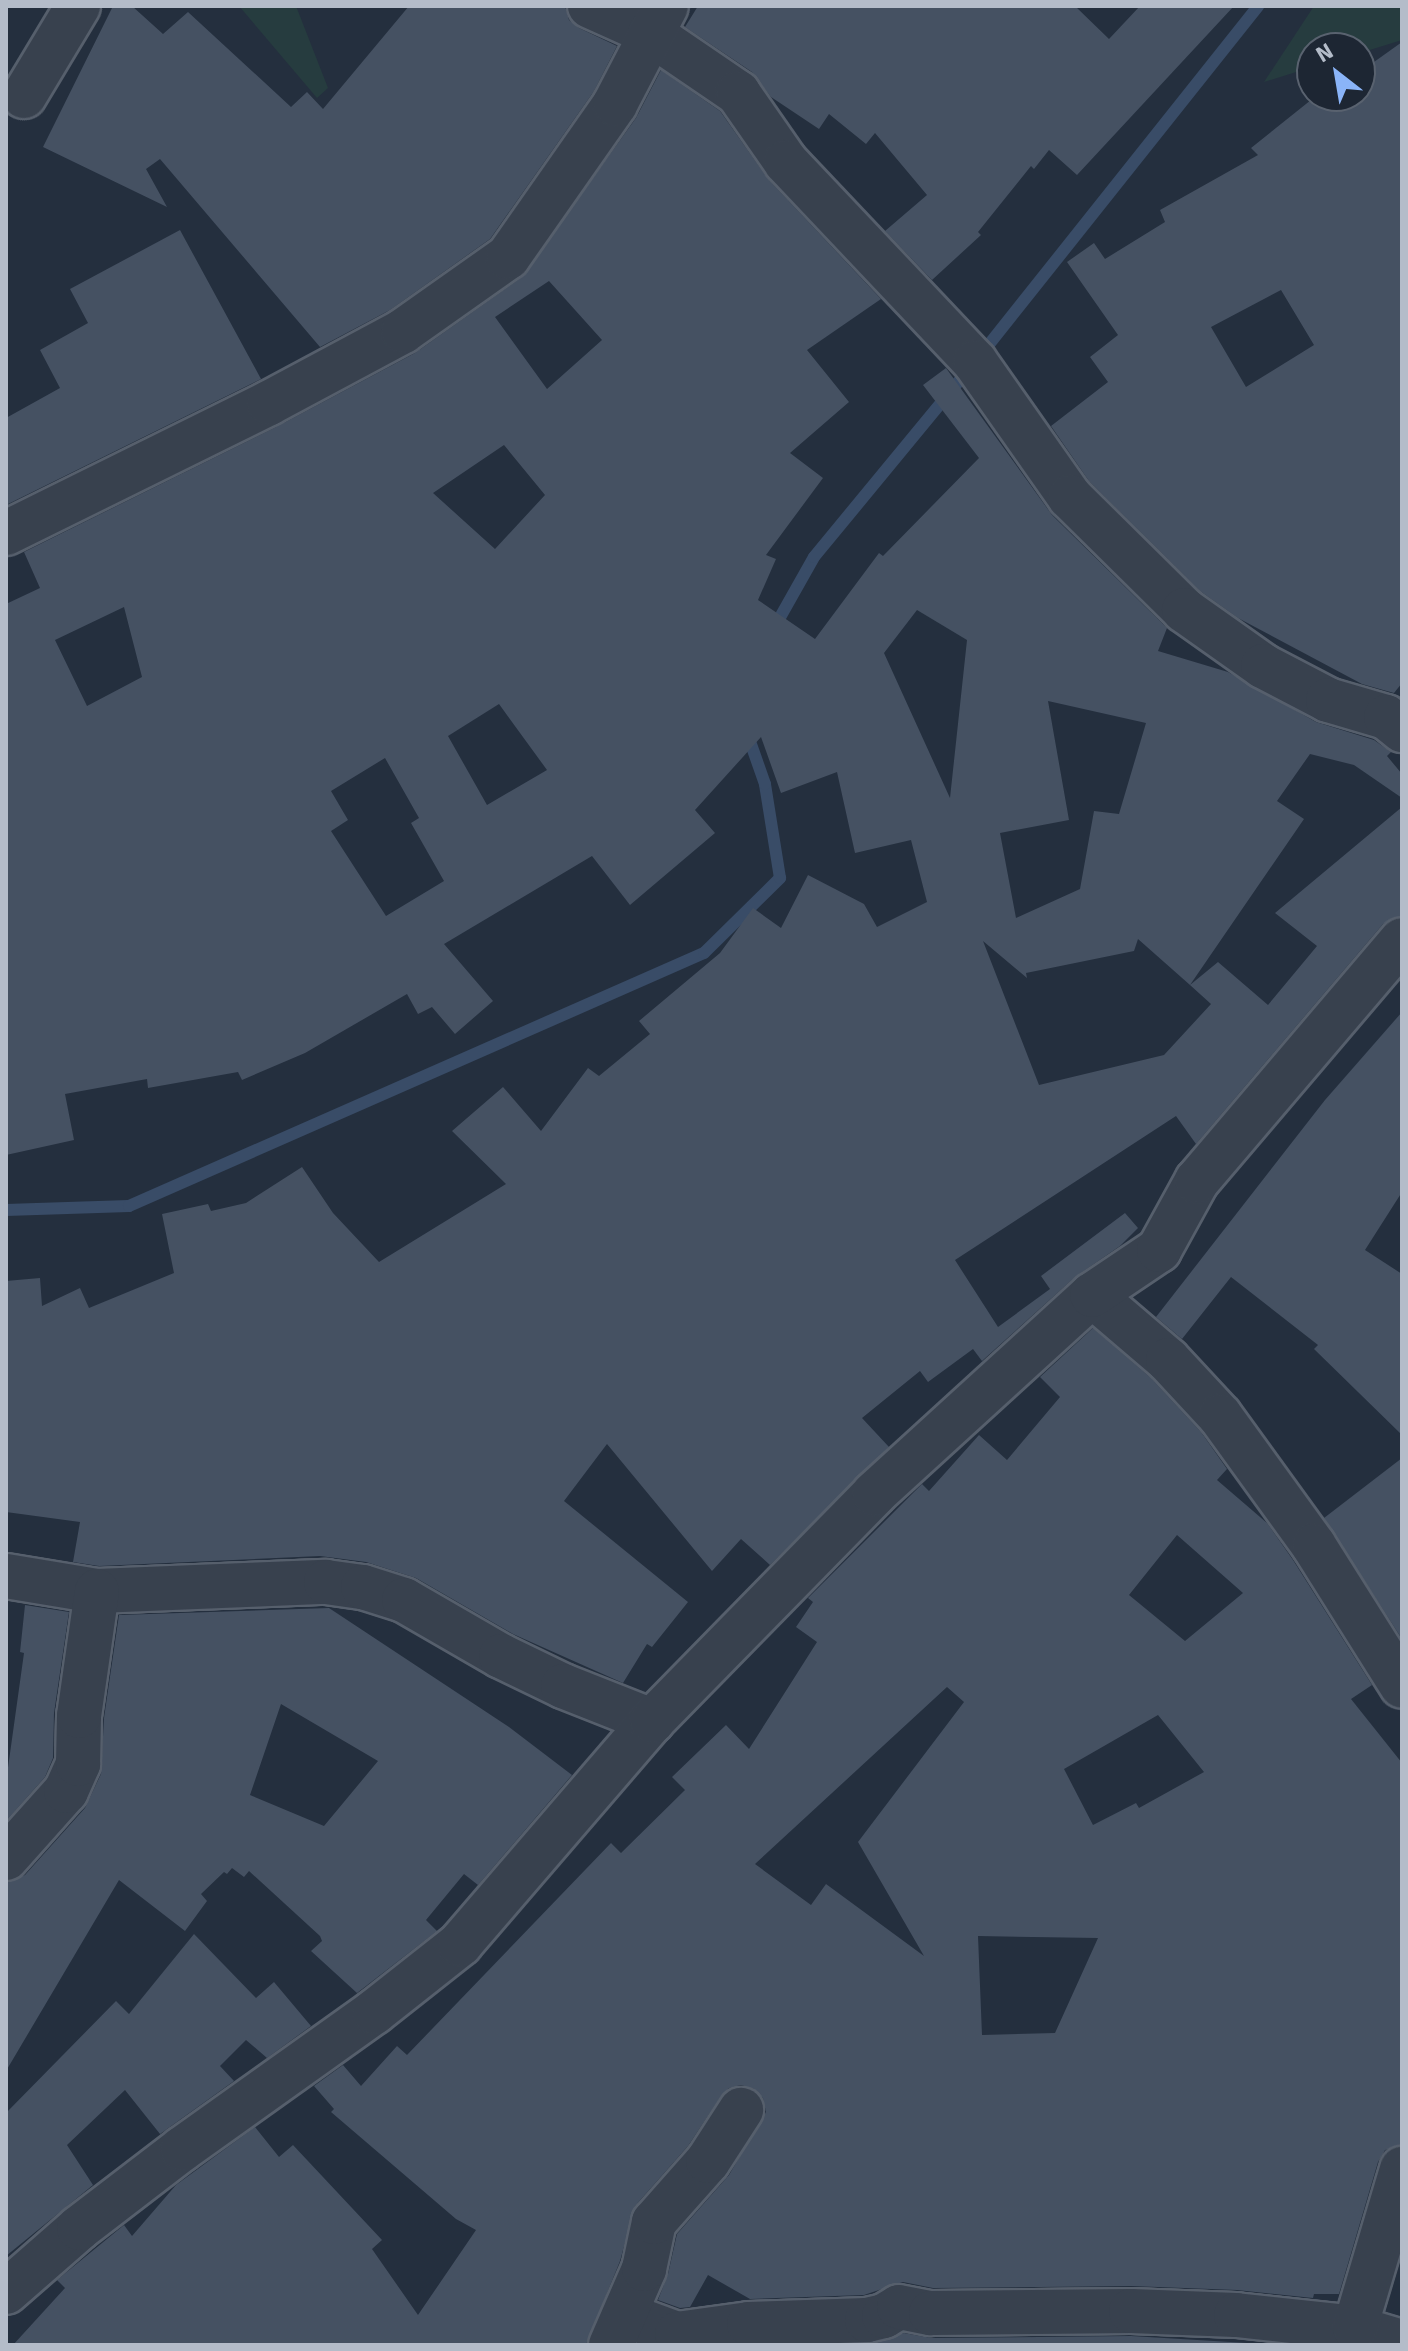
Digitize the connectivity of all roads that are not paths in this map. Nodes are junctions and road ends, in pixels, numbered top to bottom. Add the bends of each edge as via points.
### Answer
1 (78, 6) edge
2 (590, 6) edge
3 (658, 20) edge
4 (24, 96) dead end
5 (25, 525) edge
6 (1402, 730) edge
7 (1402, 940) edge
8 (1092, 1295) junction
9 (6, 1576) edge
10 (97, 1591) junction
11 (1402, 1686) edge
12 (652, 1721) junction
13 (6, 1858) edge
14 (741, 2110) dead end
15 (1402, 2169) edge
16 (6, 2292) edge
17 (1355, 2328) junction
18 (618, 2330) edge
19 (1402, 2342) edge

1 - 4 street
2 - 3 street
3 - 5 street via 615,104 508,257 403,331
3 - 6 street via 738,93 786,162 975,362 1070,497 1184,610 1263,666 1328,700 1386,717
7 - 8 street via 1197,1181 1159,1250
8 - 11 street via 1168,1360 1220,1416 1314,1546
8 - 12 street via 874,1494
9 - 10 street
10 - 12 street via 326,1582 363,1587 404,1600 563,1686
10 - 13 street via 79,1716 78,1764 66,1791
12 - 16 street via 460,1944 148,2175
14 - 18 street via 708,2161 654,2222 644,2269
15 - 17 street
17 - 18 street via 1236,2315 931,2313 899,2307 867,2320 749,2324 677,2334
17 - 19 street

